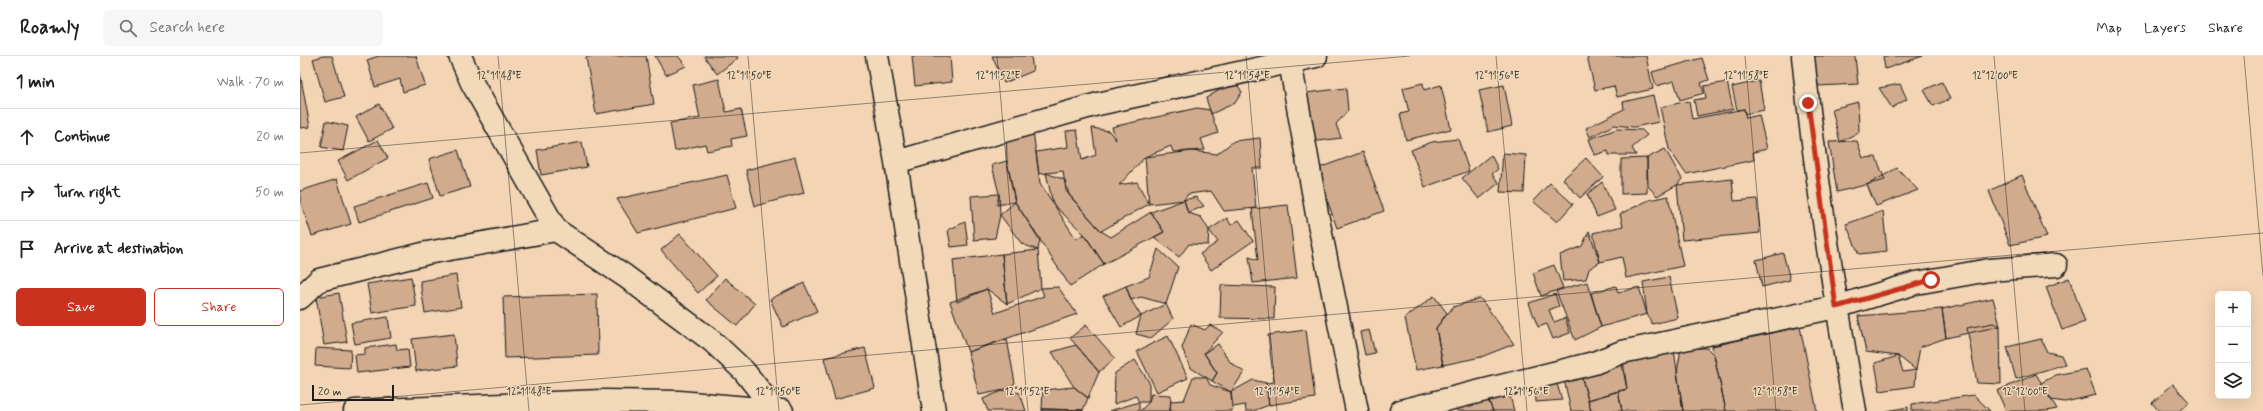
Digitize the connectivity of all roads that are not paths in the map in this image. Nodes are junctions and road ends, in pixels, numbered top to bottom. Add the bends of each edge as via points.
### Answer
1 (460, 56) edge
2 (877, 56) edge
3 (1316, 56) edge
4 (1803, 56) edge
5 (1290, 58) edge
6 (896, 162) junction
7 (556, 230) junction
8 (2056, 265) dead end
9 (300, 298) edge
10 (1836, 307) junction
11 (778, 410) edge
12 (355, 411) edge
13 (934, 411) edge
14 (1357, 411) edge
15 (1401, 411) edge
16 (1855, 411) edge

1 - 7 street via 472,84
2 - 6 street
3 - 5 street
4 - 10 street via 1811,135
5 - 6 street via 1098,104
5 - 14 street via 1317,214
6 - 13 street
7 - 9 street via 426,253 319,280
7 - 11 street via 625,276 712,341 744,371
8 - 10 street via 1989,270 1931,280
10 - 15 street via 1622,352 1594,363
10 - 16 street
11 - 12 street via 679,402 602,401

